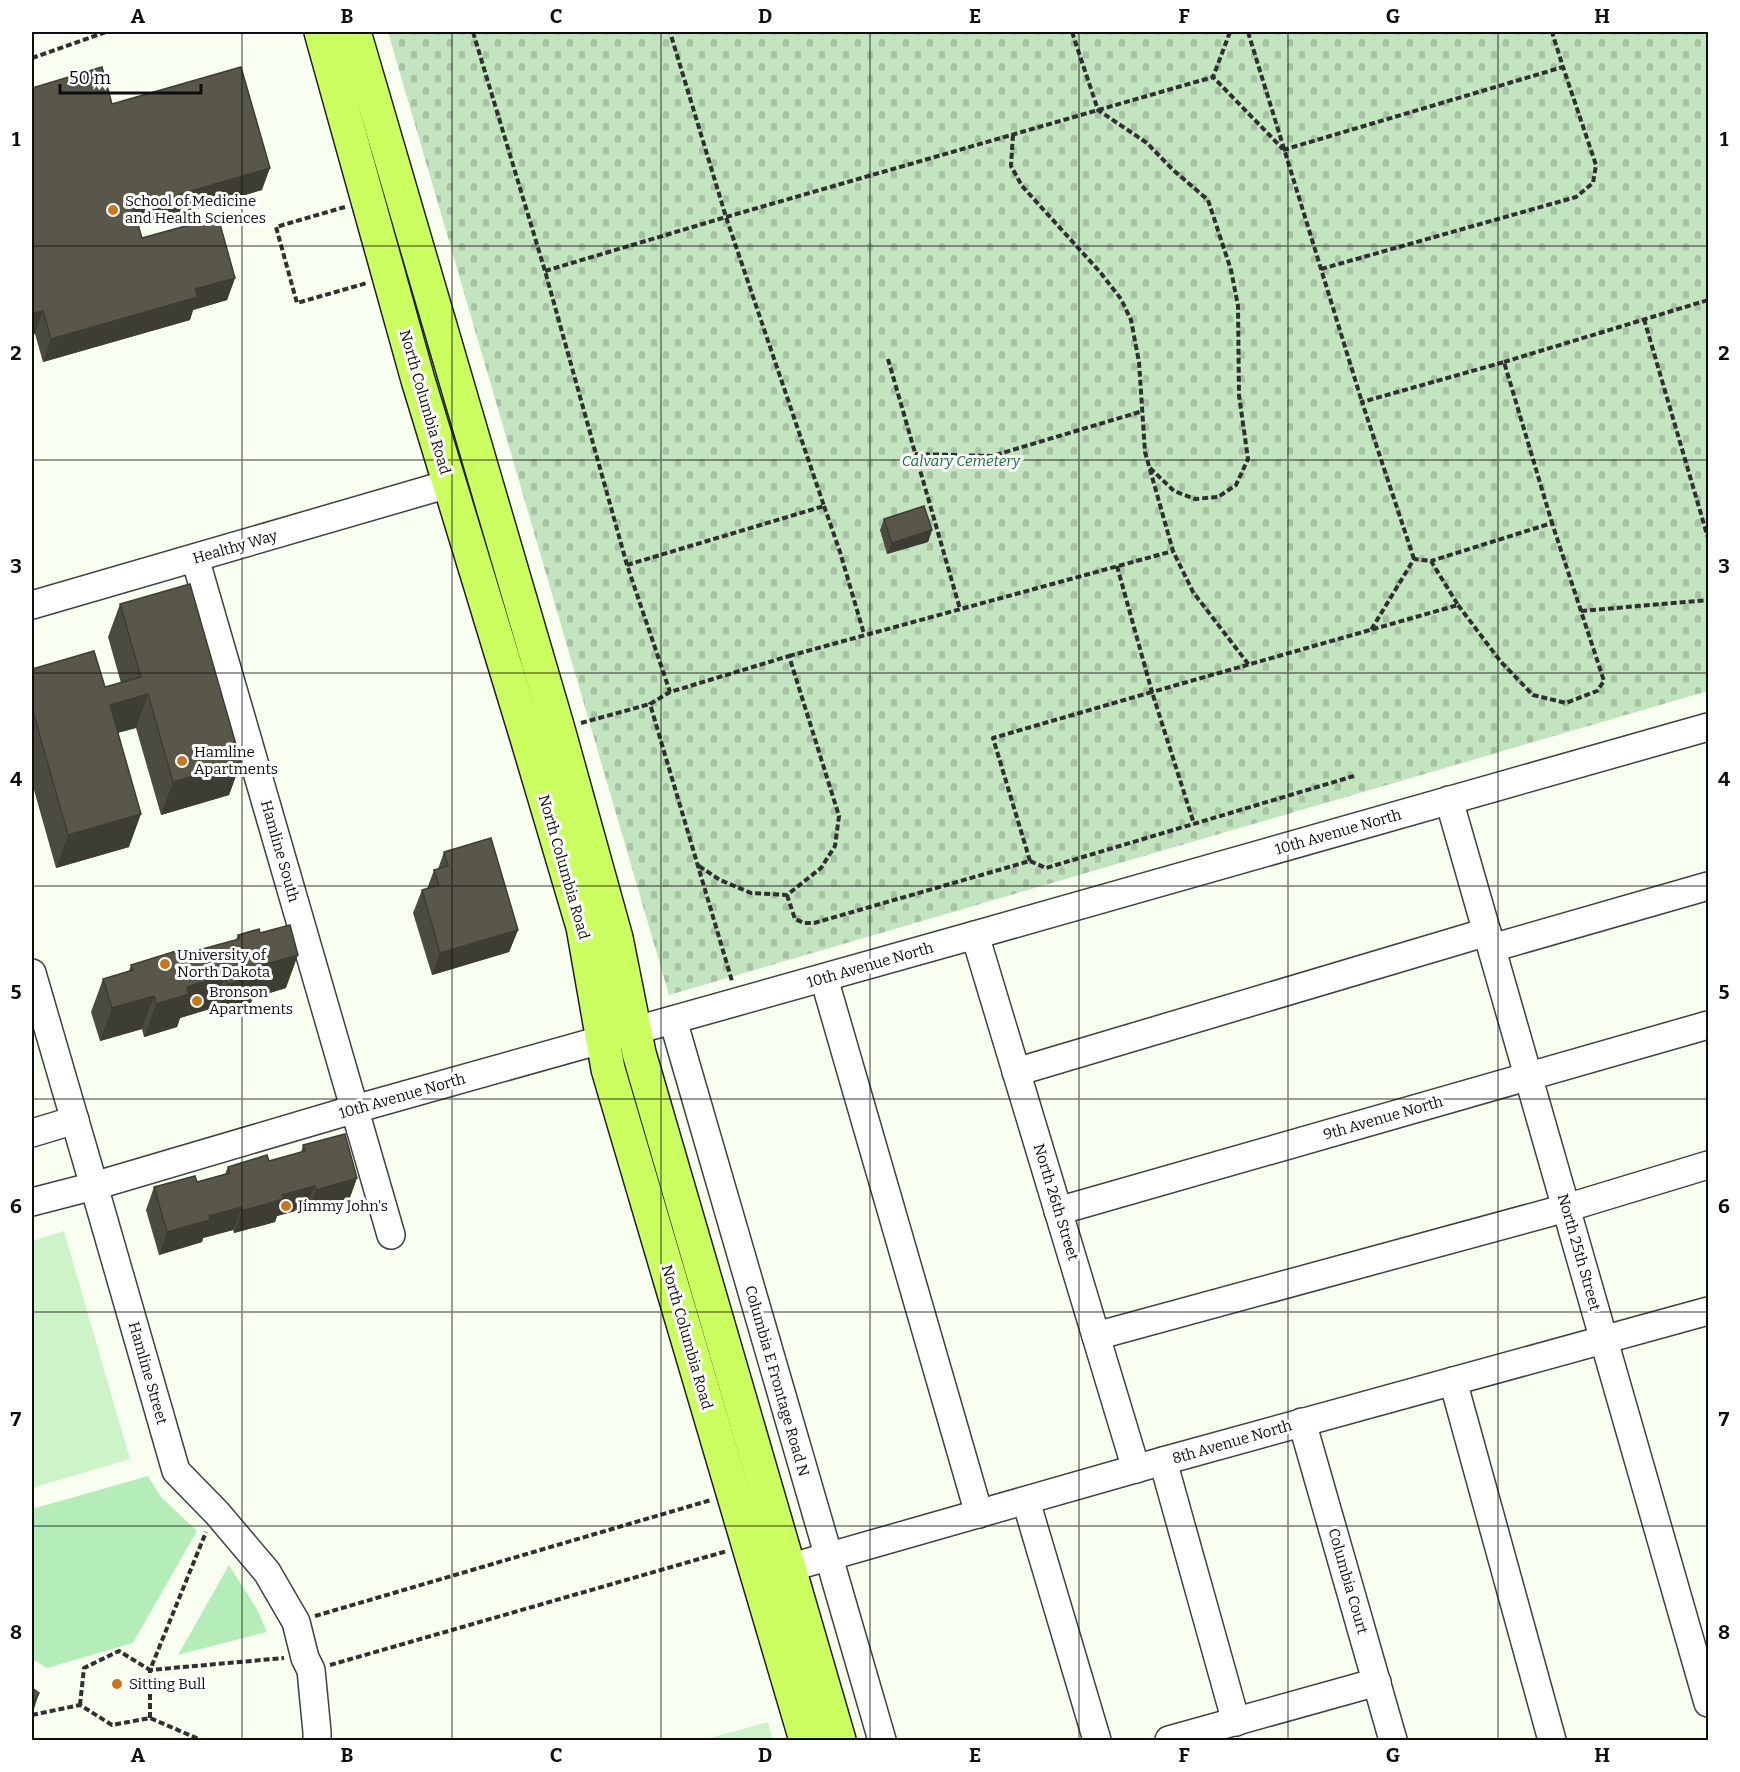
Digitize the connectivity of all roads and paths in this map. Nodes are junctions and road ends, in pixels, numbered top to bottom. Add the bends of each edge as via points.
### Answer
1 (106, 32) edge
2 (321, 32) edge
3 (354, 32) edge
4 (473, 32) edge
5 (670, 32) edge
6 (1072, 32) edge
7 (1230, 32) edge
8 (1248, 32) edge
9 (1552, 32) edge
10 (32, 58) edge
11 (1563, 67) junction
12 (1213, 77) junction
13 (1098, 110) junction
14 (1013, 135) junction
15 (1284, 150) junction
16 (351, 205) dead end
17 (726, 217) junction
18 (1321, 270) junction
19 (545, 271) junction
20 (375, 281) dead end
21 (1708, 300) edge
22 (1644, 319) junction
23 (888, 359) dead end
24 (1504, 362) junction
25 (1362, 402) junction
26 (1143, 411) junction
27 (915, 454) junction
28 (1149, 467) junction
29 (438, 487) dead end
30 (824, 506) junction
31 (1552, 523) junction
32 (1708, 538) edge
33 (1173, 551) junction
34 (195, 558) junction
35 (1414, 559) junction
36 (1431, 561) junction
37 (627, 565) junction
38 (1117, 566) junction
39 (1708, 600) edge
40 (32, 605) edge
41 (1458, 605) junction
42 (960, 609) junction
43 (1581, 611) junction
44 (1371, 630) junction
45 (864, 634) junction
46 (789, 656) junction
47 (1249, 665) junction
48 (670, 692) junction
49 (1152, 692) junction
50 (650, 704) junction
51 (1708, 727) edge
52 (558, 729) junction
53 (1354, 776) dead end
54 (1449, 800) junction
55 (1194, 824) junction
56 (1030, 861) junction
57 (699, 866) junction
58 (1708, 886) edge
59 (787, 895) junction
60 (975, 935) junction
61 (1489, 940) junction
62 (32, 978) edge
63 (824, 978) junction
64 (738, 1002) junction
65 (673, 1020) junction
66 (1708, 1025) edge
67 (635, 1031) junction
68 (602, 1040) junction
69 (1016, 1072) junction
70 (1529, 1077) junction
71 (355, 1109) junction
72 (75, 1120) junction
73 (32, 1133) edge
74 (1708, 1165) edge
75 (94, 1186) junction
76 (32, 1202) edge
77 (1566, 1208) junction
78 (1058, 1211) junction
79 (391, 1235) dead end
80 (1708, 1311) edge
81 (1096, 1336) junction
82 (1604, 1340) junction
83 (1453, 1382) junction
84 (1302, 1422) junction
85 (1163, 1461) junction
86 (1136, 1469) junction
87 (721, 1497) dead end
88 (1026, 1501) junction
89 (217, 1513) junction
90 (979, 1514) junction
91 (736, 1548) dead end
92 (828, 1557) junction
93 (772, 1573) junction
94 (296, 1622) junction
95 (308, 1664) junction
96 (150, 1670) junction
97 (1377, 1682) junction
98 (1708, 1703) edge
99 (80, 1705) junction
100 (32, 1715) edge
101 (150, 1718) junction
102 (1236, 1722) junction
103 (201, 1740) edge
104 (317, 1740) edge
105 (806, 1740) edge
106 (838, 1740) edge
107 (882, 1740) edge
108 (1096, 1740) edge
109 (1169, 1740) edge
110 (1393, 1740) edge
111 (1552, 1740) edge

1 - 10 path
2 - 68 main road, North Columbia Road via 418,380 583,927
3 - 52 main road, North Columbia Road
4 - 19 path
5 - 17 path
6 - 13 path
7 - 12 path
8 - 15 path
9 - 11 path
11 - 15 path
11 - 18 path via 1596,165 1593,183 1576,197
12 - 13 path
12 - 15 path
13 - 14 path
13 - 28 path via 1147,143 1208,200 1231,270 1238,306 1239,395 1248,459 1236,485 1218,497 1195,499 1174,491
14 - 17 path
14 - 26 path via 1011,166 1022,186 1100,272 1131,320
15 - 18 path
16 - 20 path via 276,227 297,303
17 - 19 path
17 - 30 path
18 - 25 path
19 - 37 path
21 - 22 path
22 - 24 path
22 - 32 path
23 - 27 path
24 - 25 path
24 - 31 path
25 - 35 path
26 - 27 path via 992,456
26 - 28 path
27 - 42 path
28 - 33 path
29 - 34 street, Healthy Way
30 - 37 path
30 - 45 path
31 - 36 path
31 - 43 path
33 - 38 path
33 - 47 path via 1193,592
34 - 40 street, Healthy Way
34 - 71 street, Hamline South
35 - 36 path
35 - 44 path
36 - 41 path
37 - 48 path
38 - 42 path
38 - 49 path
39 - 43 path
41 - 43 path via 1501,662 1533,695 1566,703 1597,691 1604,681
41 - 44 path
42 - 45 path
44 - 47 path
45 - 46 path
46 - 48 path
46 - 59 path via 839,816 835,846 821,868
47 - 49 path
48 - 50 path
49 - 55 path
49 - 56 path via 993,738
50 - 52 path
50 - 57 path
51 - 54 street, 10th Avenue North
52 - 67 main road, North Columbia Road via 616,938
53 - 55 path
54 - 60 street, 10th Avenue North
54 - 61 street, North 25th Street
55 - 56 path via 1046,868
56 - 59 path via 814,923 795,919
57 - 59 path via 751,893
57 - 64 path
58 - 61 street
60 - 63 street, 10th Avenue North
60 - 69 street, North 26th Street
61 - 69 street
61 - 70 street, North 25th Street
62 - 72 street, Hamline Street
63 - 64 street, 10th Avenue North
63 - 90 street
64 - 65 street, 10th Avenue North
65 - 67 street, 10th Avenue North
65 - 92 street, Columbia E Frontage Road N
66 - 70 street, 9th Avenue North
67 - 68 street, 10th Avenue North
67 - 93 main road, North Columbia Road
68 - 71 street, 10th Avenue North
68 - 93 main road, North Columbia Road via 608,1069
69 - 78 street, North 26th Street
70 - 77 street, North 25th Street
70 - 78 street, 9th Avenue North
71 - 75 street, 10th Avenue North
71 - 79 street, Hamline South
72 - 73 street
72 - 75 street, Hamline Street
74 - 77 street
75 - 76 street, 10th Avenue North
75 - 89 street, Hamline Street via 176,1471
77 - 81 street
77 - 82 street, North 25th Street
78 - 81 street, North 26th Street
80 - 82 street, 8th Avenue North
81 - 86 street, North 26th Street
82 - 83 street, 8th Avenue North
82 - 98 street, North 25th Street
83 - 84 street, 8th Avenue North
83 - 111 street
84 - 85 street, 8th Avenue North
84 - 97 street, Columbia Court
85 - 86 street, 8th Avenue North
85 - 102 street
86 - 88 street, 8th Avenue North
87 - 94 path
88 - 90 street, 8th Avenue North
88 - 108 street
89 - 94 street, Hamline Street via 267,1572
89 - 96 path via 204,1535
90 - 92 street, 8th Avenue North
91 - 95 path
92 - 93 street, 8th Avenue North
92 - 107 street, Columbia E Frontage Road N
93 - 105 main road, North Columbia Road
93 - 106 main road, North Columbia Road
94 - 95 street, Hamline Street
95 - 96 path via 274,1659
95 - 104 street, Hamline Street
96 - 99 path via 119,1651 84,1668
96 - 101 path
97 - 102 street
97 - 110 street, Columbia Court
99 - 100 path
99 - 101 path via 112,1725
101 - 103 path
102 - 109 street

